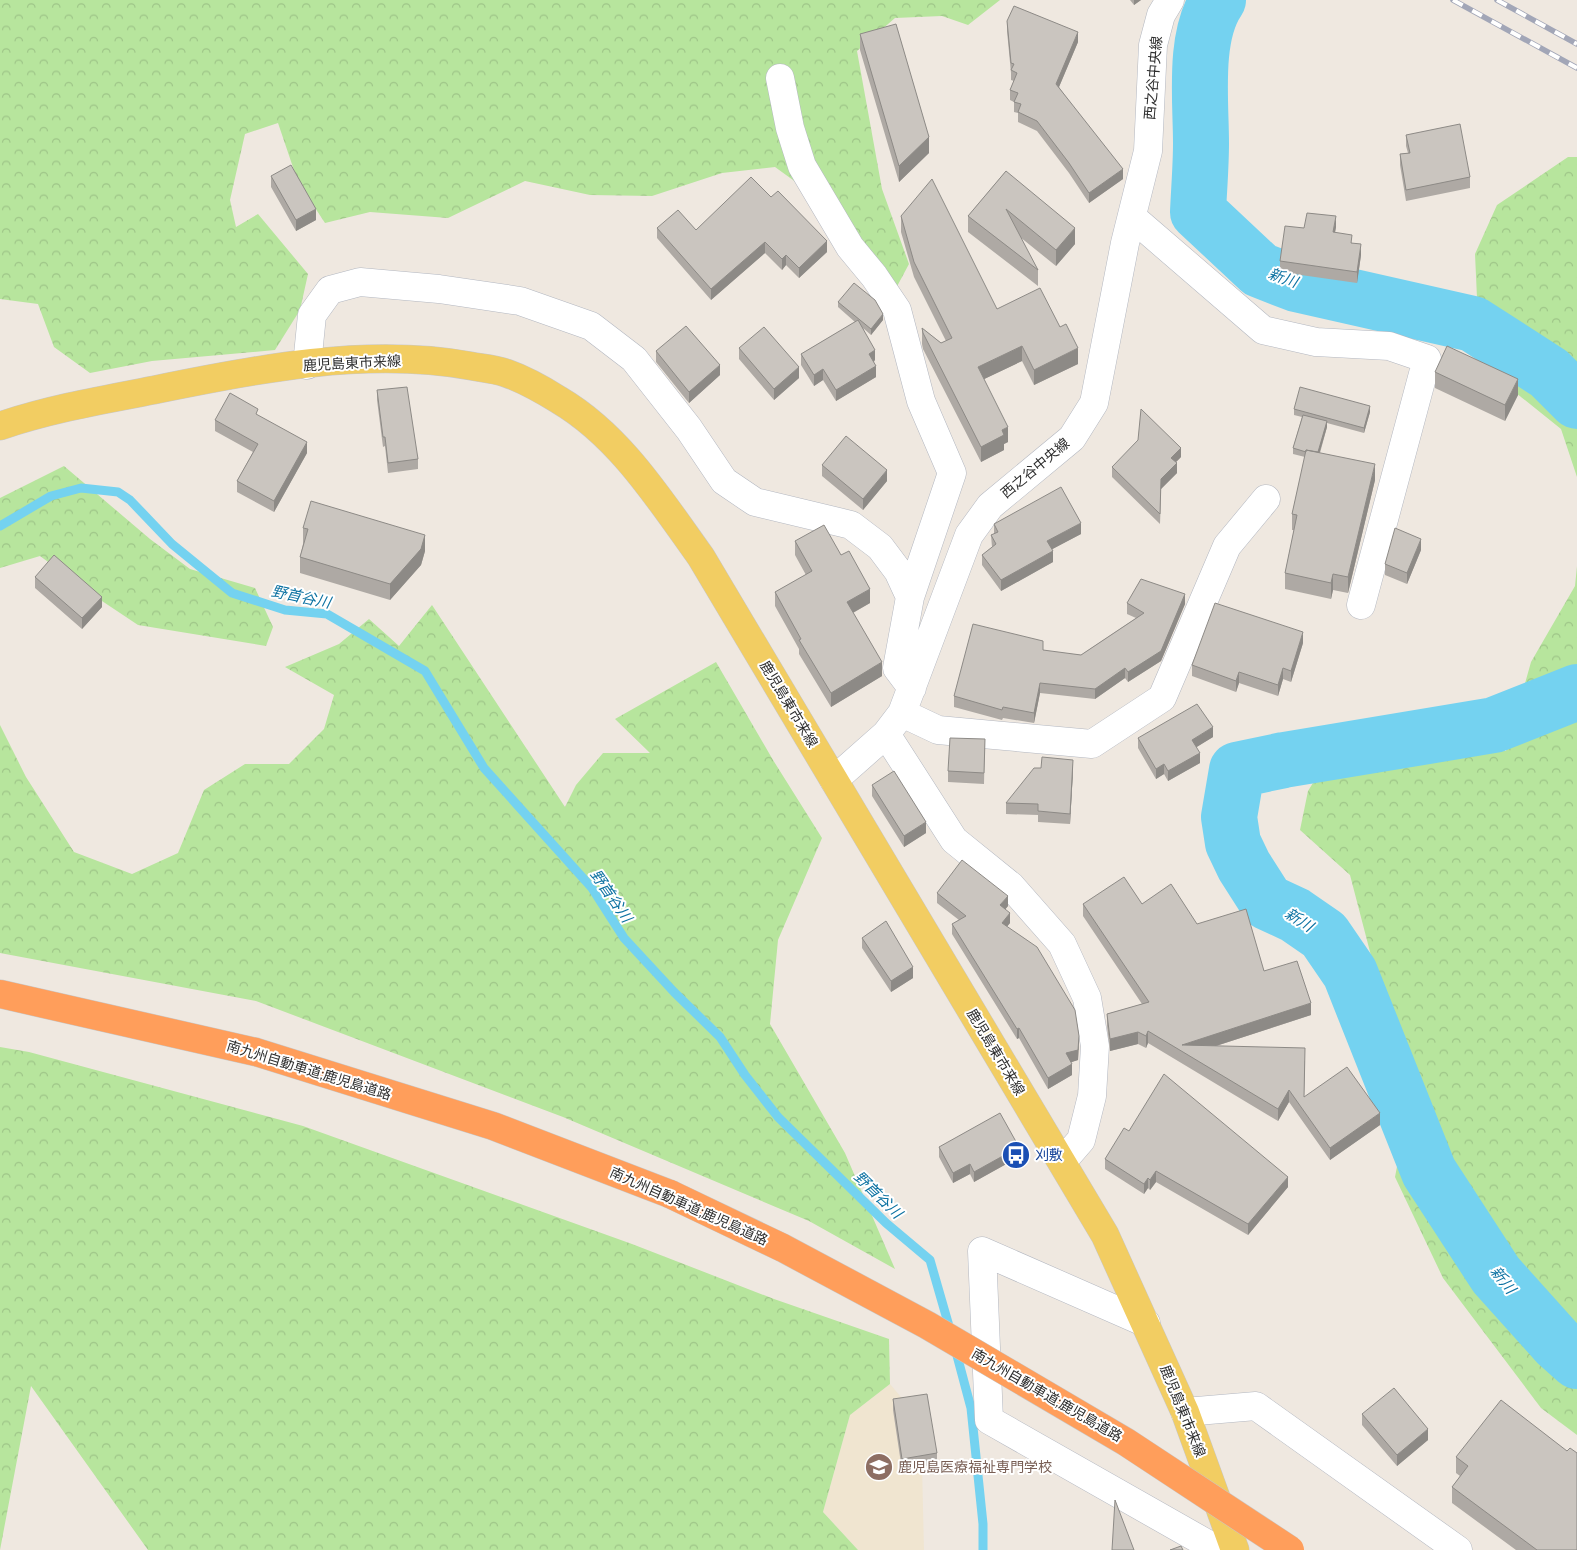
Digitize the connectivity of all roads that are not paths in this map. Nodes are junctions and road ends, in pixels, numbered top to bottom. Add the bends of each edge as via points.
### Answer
1 (1170, 0) edge
2 (780, 78) dead end
3 (1132, 217) junction
4 (307, 364) junction
5 (0, 426) edge
6 (1266, 500) dead end
7 (910, 597) junction
8 (1361, 605) dead end
9 (912, 688) junction
10 (894, 724) junction
11 (834, 780) junction
12 (0, 994) edge
13 (1062, 1162) junction
14 (1146, 1323) junction
15 (1185, 1412) junction
16 (1218, 1550) edge
17 (1235, 1550) edge
18 (1290, 1550) edge
19 (1458, 1550) edge

1 - 3 street, 西之谷中央線 via 1153,45 1148,151
2 - 7 street via 802,166 850,247 897,310 921,401 952,473
3 - 8 street via 1263,330 1316,342 1389,346 1427,359
3 - 9 street, 西之谷中央線 via 1094,403 1072,438 990,506 969,535
4 - 5 main road, 鹿児島東市来線 via 228,375 36,413
4 - 7 street via 312,315 330,290 360,282 520,301 591,326 634,359 689,429 724,481 754,502 851,526 880,547 898,571
4 - 11 main road, 鹿児島東市来線 via 381,358 443,361 506,373 560,400 608,437 654,491 701,557
6 - 10 street via 1227,546 1162,698 1092,744
7 - 9 street via 897,668
9 - 10 street, 西之谷中央線
10 - 11 street, 西之谷中央線
10 - 13 street via 954,840 1011,886 1062,944 1087,998 1095,1046 1092,1096 1081,1140
11 - 13 main road, 鹿児島東市来線
12 - 18 highway, 南九州自動車道;鹿児島道路, bridge via 256,1052 493,1126 670,1194 783,1248 927,1325 1126,1442
13 - 14 main road, 鹿児島東市来線 via 1105,1235
14 - 15 main road, 鹿児島東市来線
14 - 16 street via 982,1251 989,1420
15 - 17 main road, 鹿児島東市来線
15 - 19 street via 1256,1406

